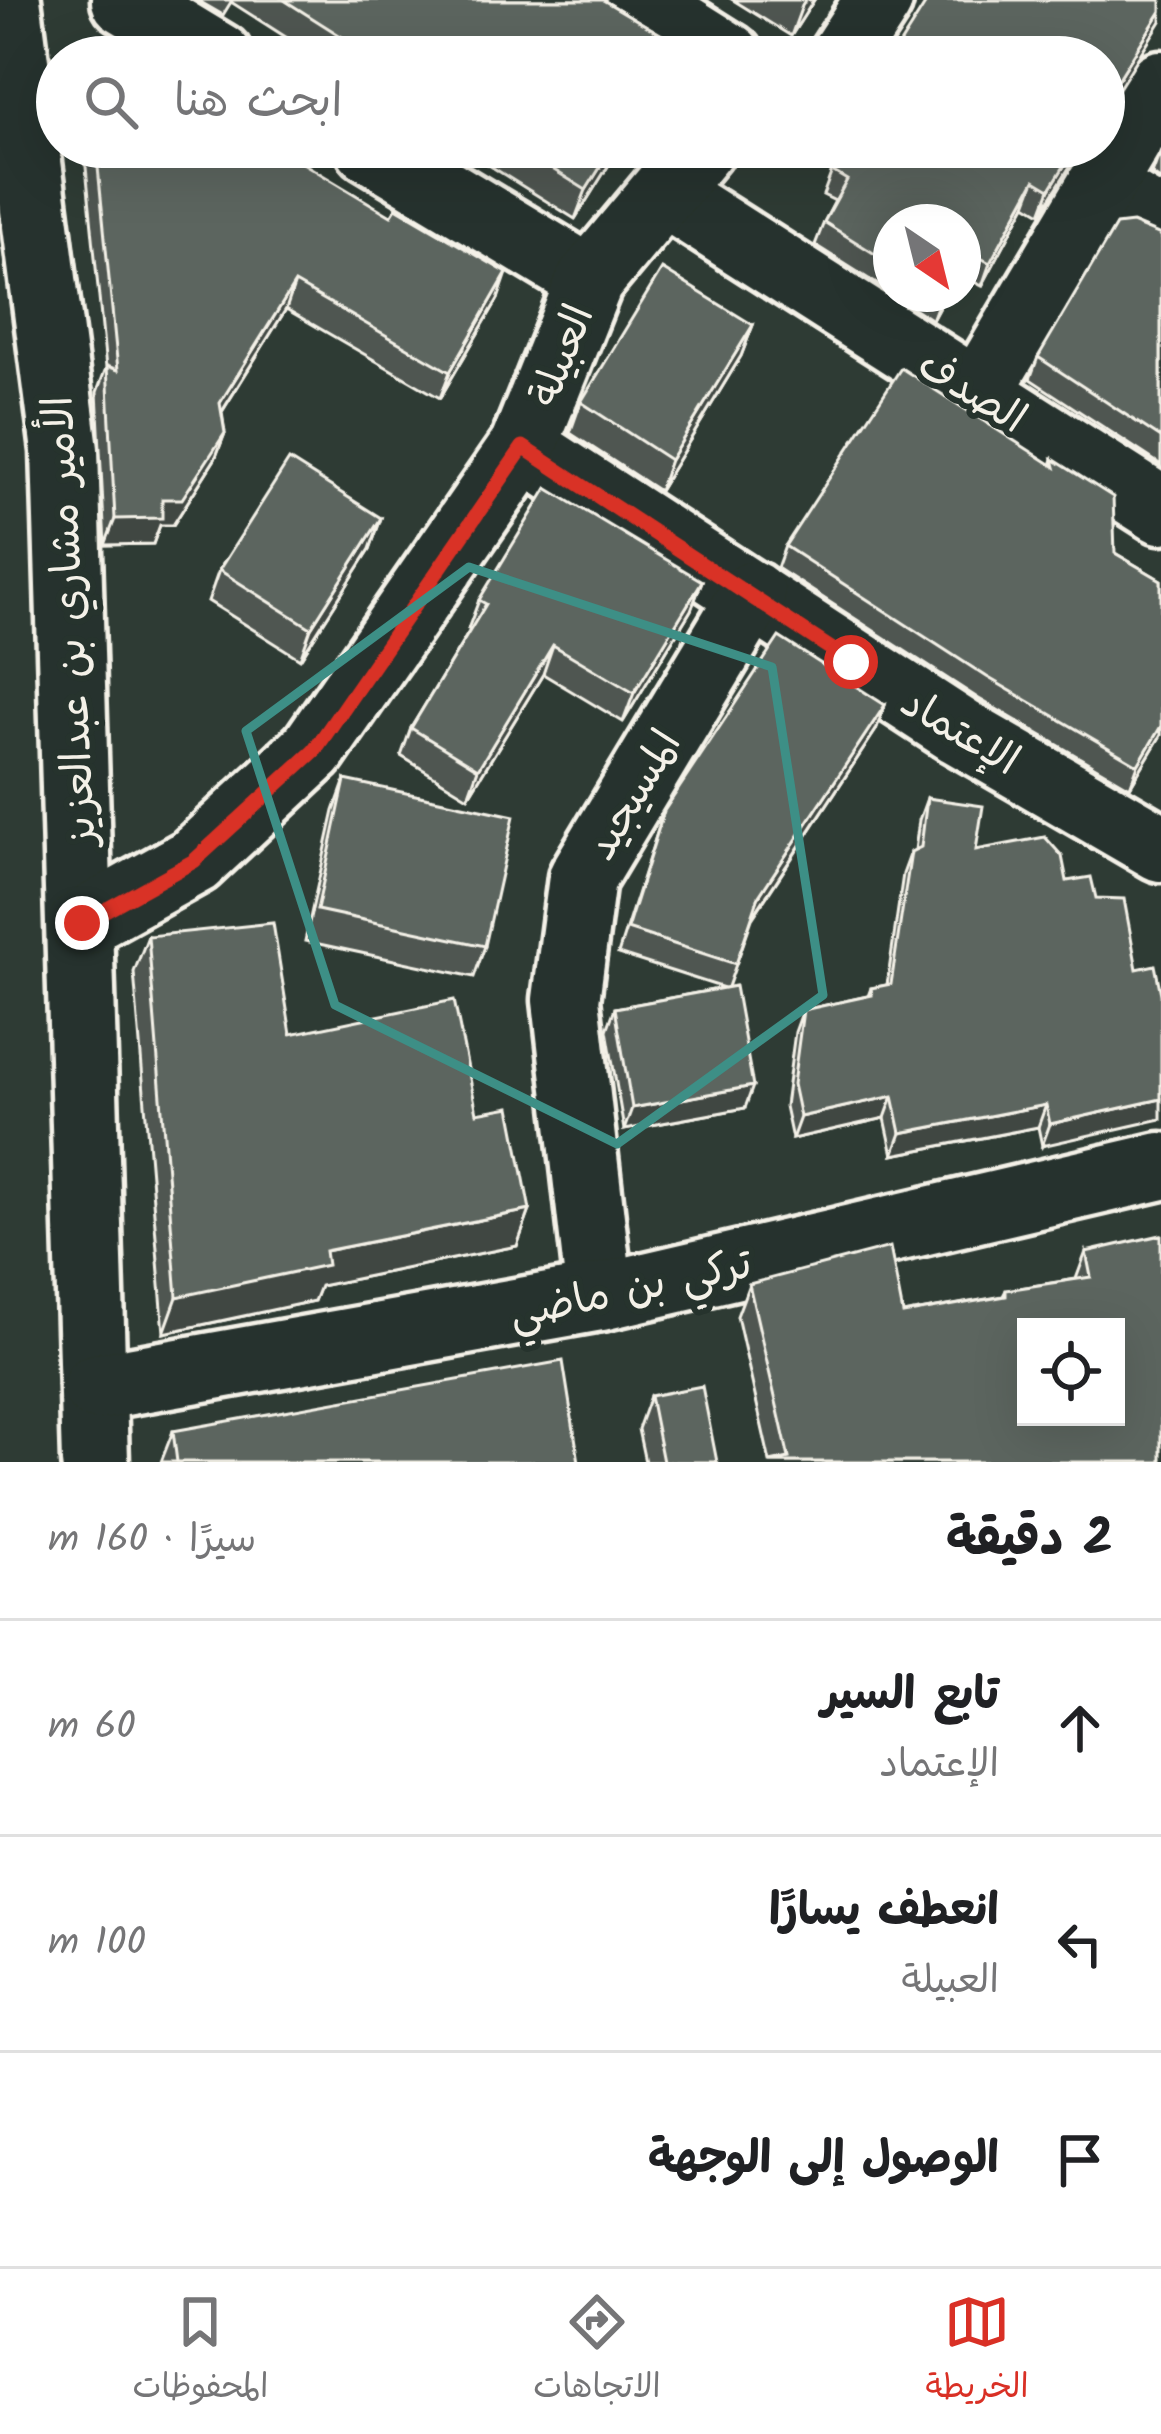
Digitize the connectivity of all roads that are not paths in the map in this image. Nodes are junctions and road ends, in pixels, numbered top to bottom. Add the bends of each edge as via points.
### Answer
1 (7, 0) edge
2 (125, 0) edge
3 (639, 0) edge
4 (879, 0) edge
5 (184, 36) edge
6 (696, 36) edge
7 (856, 36) edge
8 (1161, 84) edge
9 (1125, 145) edge
10 (404, 168) edge
11 (1111, 168) edge
12 (682, 170) edge
13 (1100, 187) junction
14 (1161, 223) edge
15 (590, 280) junction
16 (978, 393) junction
17 (523, 447) junction
18 (1161, 510) edge
19 (752, 595) junction
20 (1161, 848) edge
21 (82, 923) junction
22 (1161, 1166) edge
23 (600, 1297) junction
24 (96, 1387) junction
25 (95, 1462) edge

1 - 21 street, الأمير مشاري بن عبدالعزيز via 65,450
2 - 5 street
3 - 6 street
4 - 7 street
8 - 9 street
10 - 15 street
11 - 13 street
12 - 15 street, العبيلة
12 - 16 street, الصدف
13 - 14 street
13 - 16 street
15 - 17 street, العبيلة
16 - 18 street, الصدف
17 - 19 street, الإعتماد
17 - 21 street, العبيلة via 314,751 194,861
19 - 20 street, الإعتماد via 959,731
19 - 23 street, المسيجيد via 582,878 566,1000
21 - 24 street, الأمير مشاري بن عبدالعزيز
22 - 23 street, تركي بن ماضي
23 - 24 street, تركي بن ماضي
24 - 25 street, الأمير مشاري بن عبدالعزيز

